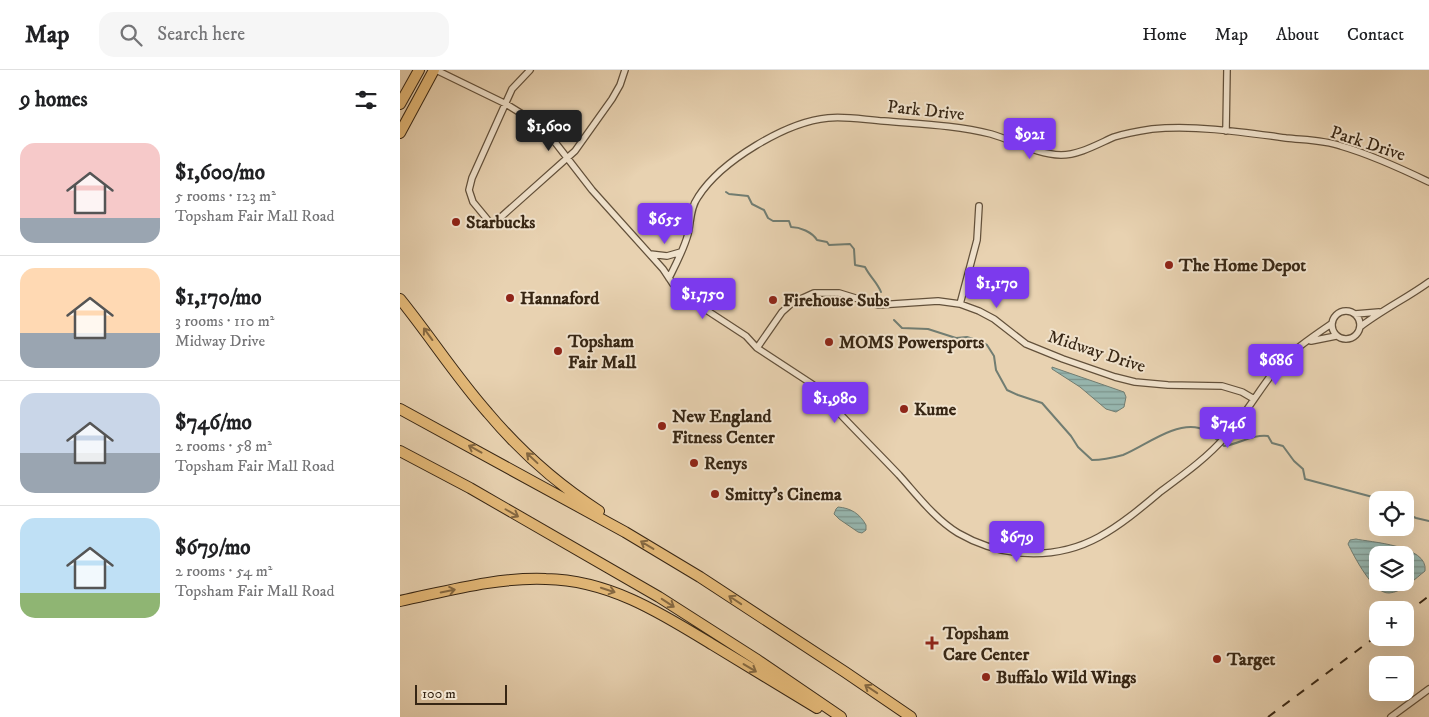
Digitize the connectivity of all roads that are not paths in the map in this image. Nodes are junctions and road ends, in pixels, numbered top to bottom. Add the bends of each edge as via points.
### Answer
1 (419, 70) edge
2 (435, 70) edge
3 (530, 70) edge
4 (625, 70) edge
5 (1227, 70) edge
6 (400, 104) edge
7 (506, 104) junction
8 (1226, 131) junction
9 (400, 133) edge
10 (567, 159) junction
11 (1429, 182) edge
12 (979, 206) dead end
13 (681, 252) junction
14 (650, 254) junction
15 (669, 278) junction
16 (1429, 282) edge
17 (400, 299) edge
18 (960, 304) junction
19 (1382, 311) junction
20 (1355, 314) junction
21 (1331, 324) junction
22 (1360, 327) junction
23 (1336, 336) junction
24 (1306, 342) junction
25 (758, 348) junction
26 (1254, 399) junction
27 (400, 408) edge
28 (400, 451) edge
29 (625, 532) junction
30 (400, 601) edge
31 (1429, 689) edge
32 (831, 717) edge
33 (841, 717) edge
34 (911, 717) edge
35 (1391, 717) edge

1 - 6 highway
2 - 7 street
2 - 9 highway
3 - 7 street via 512,90
4 - 10 street via 608,106
5 - 8 street
7 - 10 street via 535,122
7 - 10 street via 468,190 473,202 492,225
8 - 11 street, Park Drive via 1339,145 1387,162
8 - 13 street, Park Drive via 1144,130 1064,155 1041,152 992,134 958,127 829,117 780,131 724,169 705,188 693,207 688,236
10 - 14 street
12 - 18 street via 977,240
13 - 14 street via 667,256
13 - 15 street, Park Drive
14 - 15 street
15 - 25 street via 694,302 724,320
16 - 19 street
29 -> 17 highway via 547,473 512,439 472,394
18 - 25 street, Midway Drive via 927,300 878,306 839,293 814,293 792,303 782,312
18 - 26 street, Midway Drive via 994,319 1026,344 1115,377 1153,384 1222,386
19 - 20 street
19 - 22 street
20 - 21 street via 1338,312
20 - 22 street
21 - 23 street
21 - 24 street
22 - 23 street via 1350,338
23 - 24 street
24 - 26 street via 1277,368
25 - 26 street via 812,384 933,513 957,532 1002,551 1031,554 1081,545 1099,537 1203,459 1238,423
29 -> 27 highway
28 -> 33 highway via 659,597
34 -> 29 highway via 708,582
30 -> 32 highway via 524,579 564,580 599,587 657,612
31 - 35 street

